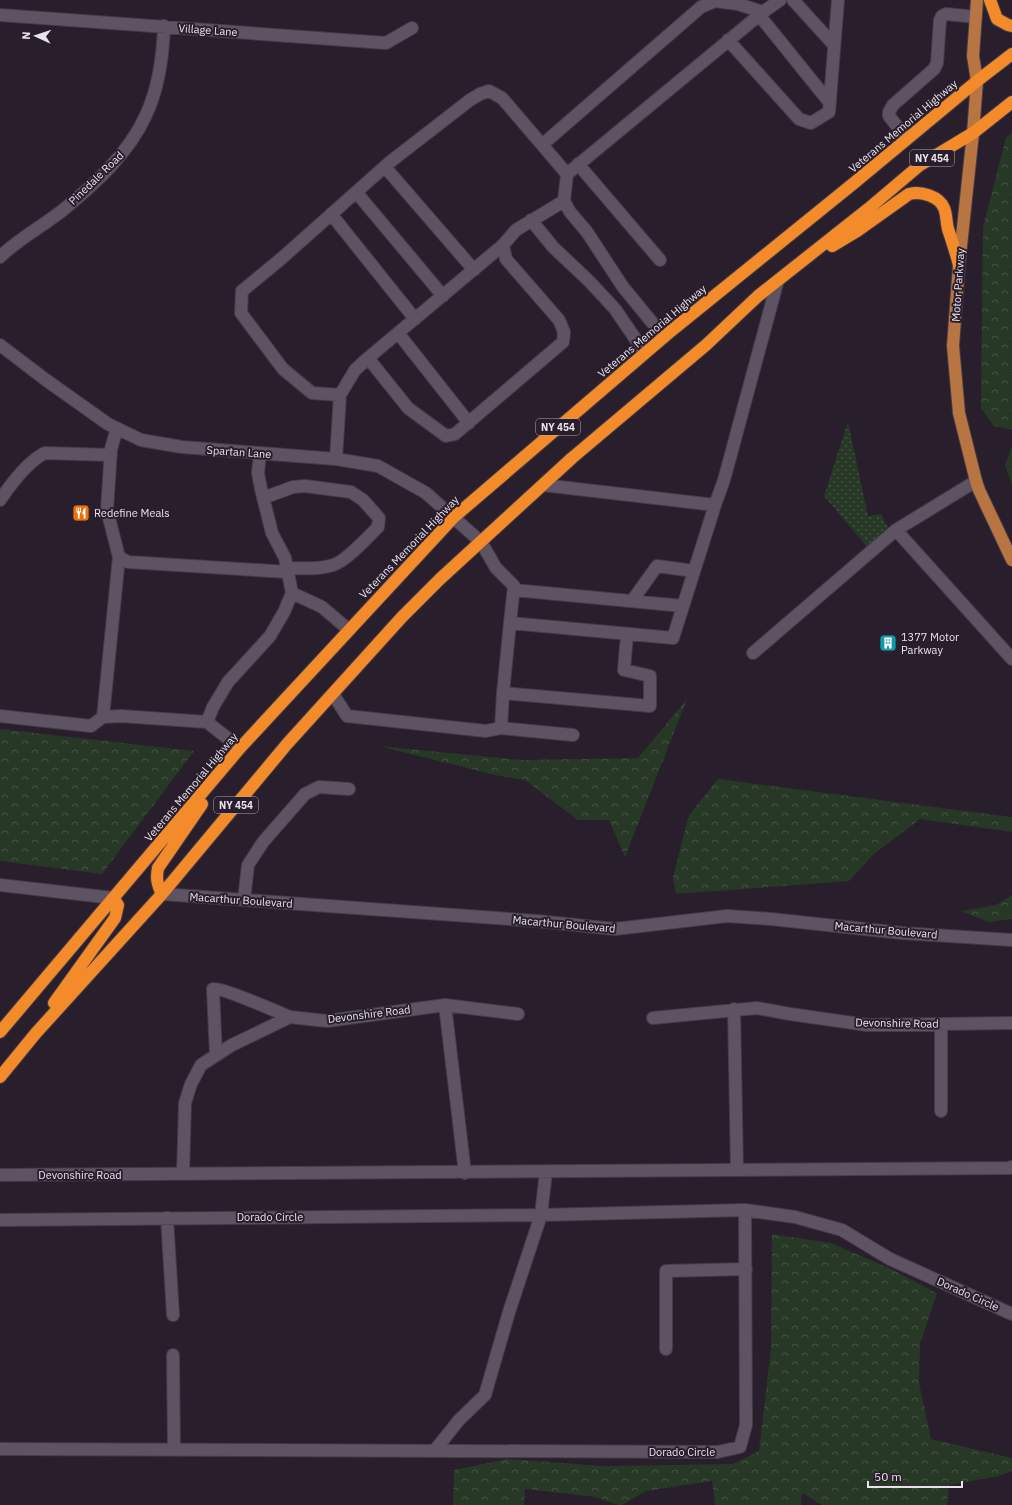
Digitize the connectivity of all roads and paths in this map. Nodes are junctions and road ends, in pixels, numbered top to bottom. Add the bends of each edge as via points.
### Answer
1 (780, 0) edge
2 (793, 0) edge
3 (838, 0) edge
4 (977, 0) edge
5 (990, 0) edge
6 (761, 13) junction
7 (0, 15) edge
8 (976, 18) junction
9 (164, 26) junction
10 (1012, 26) edge
11 (412, 28) dead end
12 (728, 40) junction
13 (834, 45) junction
14 (1012, 54) edge
15 (977, 81) junction
16 (830, 102) junction
17 (1012, 102) edge
18 (973, 133) junction
19 (907, 139) junction
20 (543, 144) junction
21 (578, 164) junction
22 (385, 167) junction
23 (568, 174) junction
24 (356, 192) junction
25 (564, 201) junction
26 (331, 214) junction
27 (531, 220) junction
28 (504, 245) junction
29 (0, 257) edge
30 (660, 260) dead end
31 (801, 263) junction
32 (959, 265) junction
33 (474, 270) junction
34 (778, 280) junction
35 (444, 296) junction
36 (415, 319) junction
37 (398, 334) junction
38 (664, 337) junction
39 (0, 345) edge
40 (645, 353) junction
41 (368, 358) junction
42 (340, 395) junction
43 (469, 423) junction
44 (117, 428) junction
45 (260, 453) junction
46 (111, 455) junction
47 (336, 459) junction
48 (976, 481) junction
49 (543, 485) junction
50 (263, 498) junction
51 (0, 500) edge
52 (715, 505) junction
53 (454, 517) junction
54 (896, 530) junction
55 (481, 542) junction
56 (119, 557) junction
57 (1012, 560) edge
58 (287, 570) junction
59 (694, 571) junction
60 (514, 590) junction
61 (292, 593) junction
62 (632, 601) junction
63 (683, 606) junction
64 (510, 623) junction
65 (349, 630) junction
66 (627, 634) junction
67 (753, 653) dead end
68 (1012, 659) edge
69 (503, 693) junction
70 (333, 694) junction
71 (0, 716) edge
72 (103, 717) junction
73 (207, 722) junction
74 (501, 728) junction
75 (573, 735) dead end
76 (240, 748) junction
77 (349, 789) dead end
78 (0, 885) edge
79 (162, 894) junction
80 (113, 898) junction
81 (244, 900) junction
82 (1012, 940) edge
83 (446, 1005) junction
84 (734, 1009) junction
85 (518, 1014) dead end
86 (290, 1017) junction
87 (652, 1018) dead end
88 (1012, 1023) edge
89 (941, 1024) junction
90 (0, 1032) edge
91 (216, 1055) junction
92 (9, 1066) junction
93 (0, 1077) edge
94 (941, 1111) dead end
95 (1012, 1167) edge
96 (737, 1169) junction
97 (546, 1172) junction
98 (465, 1173) junction
99 (183, 1174) junction
100 (0, 1175) edge
101 (745, 1210) junction
102 (541, 1215) junction
103 (167, 1218) junction
104 (0, 1220) edge
105 (746, 1269) junction
106 (1012, 1314) edge
107 (173, 1315) dead end
108 (666, 1349) dead end
109 (173, 1355) dead end
110 (0, 1449) edge
111 (174, 1449) junction
112 (435, 1450) junction

1 - 6 street
2 - 13 street
3 - 13 street
4 - 8 main road, Motor Parkway
5 - 10 highway via 997,19
6 - 12 street
6 - 16 street
6 - 20 street via 738,4 715,2 701,7
7 - 9 street, Village Lane
8 - 15 main road, Motor Parkway via 973,56
8 - 19 street via 946,14 942,16 934,69 893,105 889,112 889,116
9 - 11 street, Village Lane via 386,43
9 - 29 street, Pinedale Road via 163,53 157,81 146,115 126,150 63,210
12 - 16 street via 799,119 811,123 829,112
12 - 21 street
13 - 16 street
14 - 15 highway, Veterans Memorial Highway / NY 454
15 - 18 main road, Motor Parkway
15 - 19 highway, Veterans Memorial Highway / NY 454
17 - 18 highway, NY 454
18 - 31 highway, NY 454 via 920,165
18 - 32 main road, Motor Parkway
19 - 38 highway, Veterans Memorial Highway / NY 454
20 - 22 street via 502,98 489,91 470,100
20 - 23 street
21 - 23 street
21 - 30 street
22 - 24 street
22 - 33 street
23 - 25 street
24 - 26 street
24 - 35 street
25 - 27 street
25 - 38 street via 623,287
26 - 36 street
26 - 42 street via 242,291 241,313 283,369 312,393
27 - 28 street via 516,230
27 - 40 street via 553,247 615,309
28 - 33 street
28 - 43 street via 506,259 559,320 564,332 564,342
31 - 32 highway via 857,231 909,194 917,192 939,201 943,207
31 - 34 highway, NY 454
32 - 48 main road, Motor Parkway via 954,346 959,413
33 - 35 street
34 - 49 highway, NY 454
34 - 52 street
35 - 36 street
36 - 37 street
37 - 41 street
37 - 43 street
38 - 40 highway, Veterans Memorial Highway / NY 454
39 - 44 street, Spartan Lane via 58,389
40 - 53 highway, Veterans Memorial Highway / NY 454
41 - 42 street via 355,370
41 - 43 street via 408,408 446,436 455,434
42 - 47 street
44 - 45 street, Spartan Lane via 141,440 182,447
44 - 46 street
45 - 47 street, Spartan Lane
45 - 50 street via 258,473
46 - 51 street via 45,453 37,457
46 - 56 street via 107,510
47 - 53 street, Spartan Lane via 378,466 426,492
48 - 54 street
48 - 57 main road, Motor Parkway
49 - 52 street
49 - 55 highway, NY 454
50 - 58 street via 272,533 285,558
50 - 58 street via 305,486 351,492 363,500 379,518 378,528 335,565
52 - 59 street
53 - 55 street, Spartan Lane
53 - 65 highway, Veterans Memorial Highway / NY 454
54 - 67 street
54 - 68 street
55 - 60 street, Spartan Lane via 496,568 514,586
55 - 70 highway, NY 454 via 402,617
56 - 58 street via 128,562
56 - 72 street
58 - 61 street
59 - 62 street via 657,566
59 - 63 street
60 - 62 street
60 - 64 street
61 - 65 street via 322,607
61 - 73 street via 270,636 228,682
62 - 63 street
63 - 66 street via 673,638
64 - 66 street
64 - 69 street
65 - 76 highway, Veterans Memorial Highway / NY 454
66 - 69 street via 624,670 650,676 650,706
69 - 74 street
70 - 74 street via 347,716 486,731
70 - 79 highway, NY 454 via 287,744
71 - 72 street via 91,726
72 - 73 street
73 - 76 street
74 - 75 street
76 - 79 highway via 158,868 156,877
76 - 80 highway, Veterans Memorial Highway / NY 454
77 - 81 street via 319,787 305,794 263,842 248,865
78 - 80 street
79 - 81 street, Macarthur Boulevard
79 - 92 highway, NY 454
80 - 90 highway, Veterans Memorial Highway / NY 454
80 - 92 highway via 118,905 115,918
81 - 82 street, Macarthur Boulevard via 615,929 727,916 902,933
83 - 85 street, Devonshire Road
83 - 86 street, Devonshire Road via 327,1021
83 - 98 street
84 - 87 street, Devonshire Road
84 - 89 street, Devonshire Road via 757,1008 867,1025
84 - 96 street
86 - 91 street
86 - 91 street, Devonshire Road via 234,994 213,989
88 - 89 street, Devonshire Road
89 - 94 street
91 - 99 street via 201,1065 185,1103
92 - 93 highway, NY 454
95 - 96 street, Devonshire Road
96 - 97 street, Devonshire Road
97 - 98 street, Devonshire Road
97 - 102 street
98 - 99 street, Devonshire Road
99 - 100 street, Devonshire Road
101 - 102 street, Dorado Circle
101 - 105 street, Dorado Circle
101 - 106 street, Dorado Circle via 795,1217 842,1230 890,1259
102 - 103 street, Dorado Circle
102 - 112 street via 485,1395 459,1420
103 - 104 street, Dorado Circle
103 - 107 street
105 - 108 street via 666,1271
105 - 112 street, Dorado Circle via 746,1425 740,1447 718,1452
109 - 111 street
110 - 111 street, Dorado Circle
111 - 112 street, Dorado Circle

